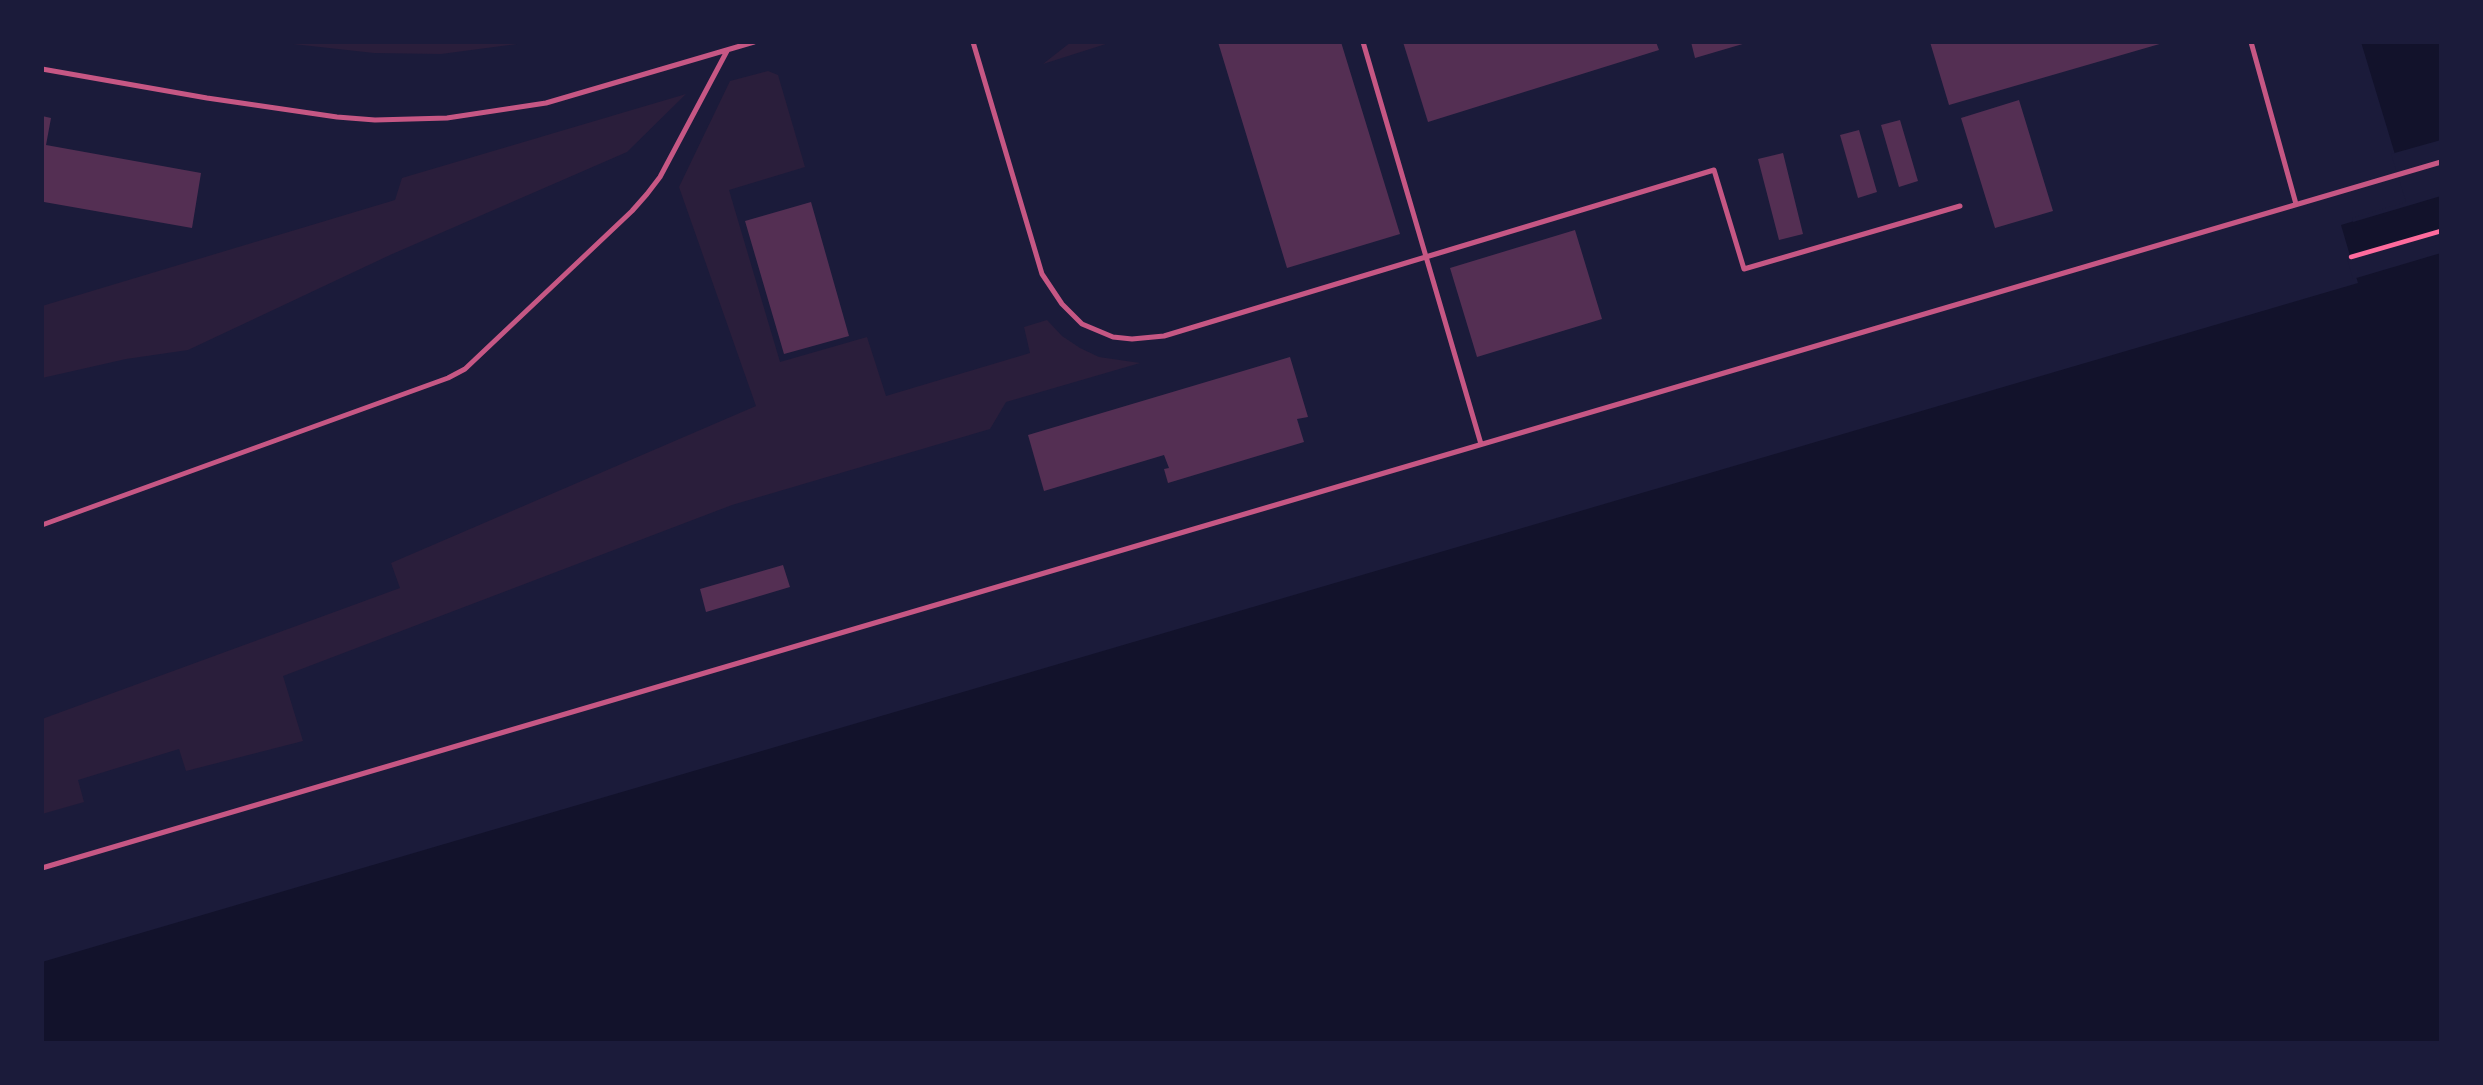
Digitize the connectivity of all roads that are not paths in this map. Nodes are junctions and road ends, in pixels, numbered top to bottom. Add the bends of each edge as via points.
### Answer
1 (754, 42) edge
2 (973, 42) edge
3 (1363, 42) edge
4 (2251, 42) edge
5 (727, 51) junction
6 (42, 69) edge
7 (2441, 162) edge
8 (2296, 204) junction
9 (1960, 206) dead end
10 (1426, 257) junction
11 (1481, 444) junction
12 (42, 525) edge
13 (42, 868) edge

1 - 5 lane
2 - 10 lane via 1042,274 1062,304 1089,327 1113,337 1164,336
3 - 10 lane
4 - 8 lane
5 - 6 lane via 546,103 412,119 337,117
5 - 12 lane via 647,194 465,369
7 - 8 lane
8 - 11 lane
9 - 10 lane via 1744,269 1714,170
10 - 11 lane
11 - 13 lane

